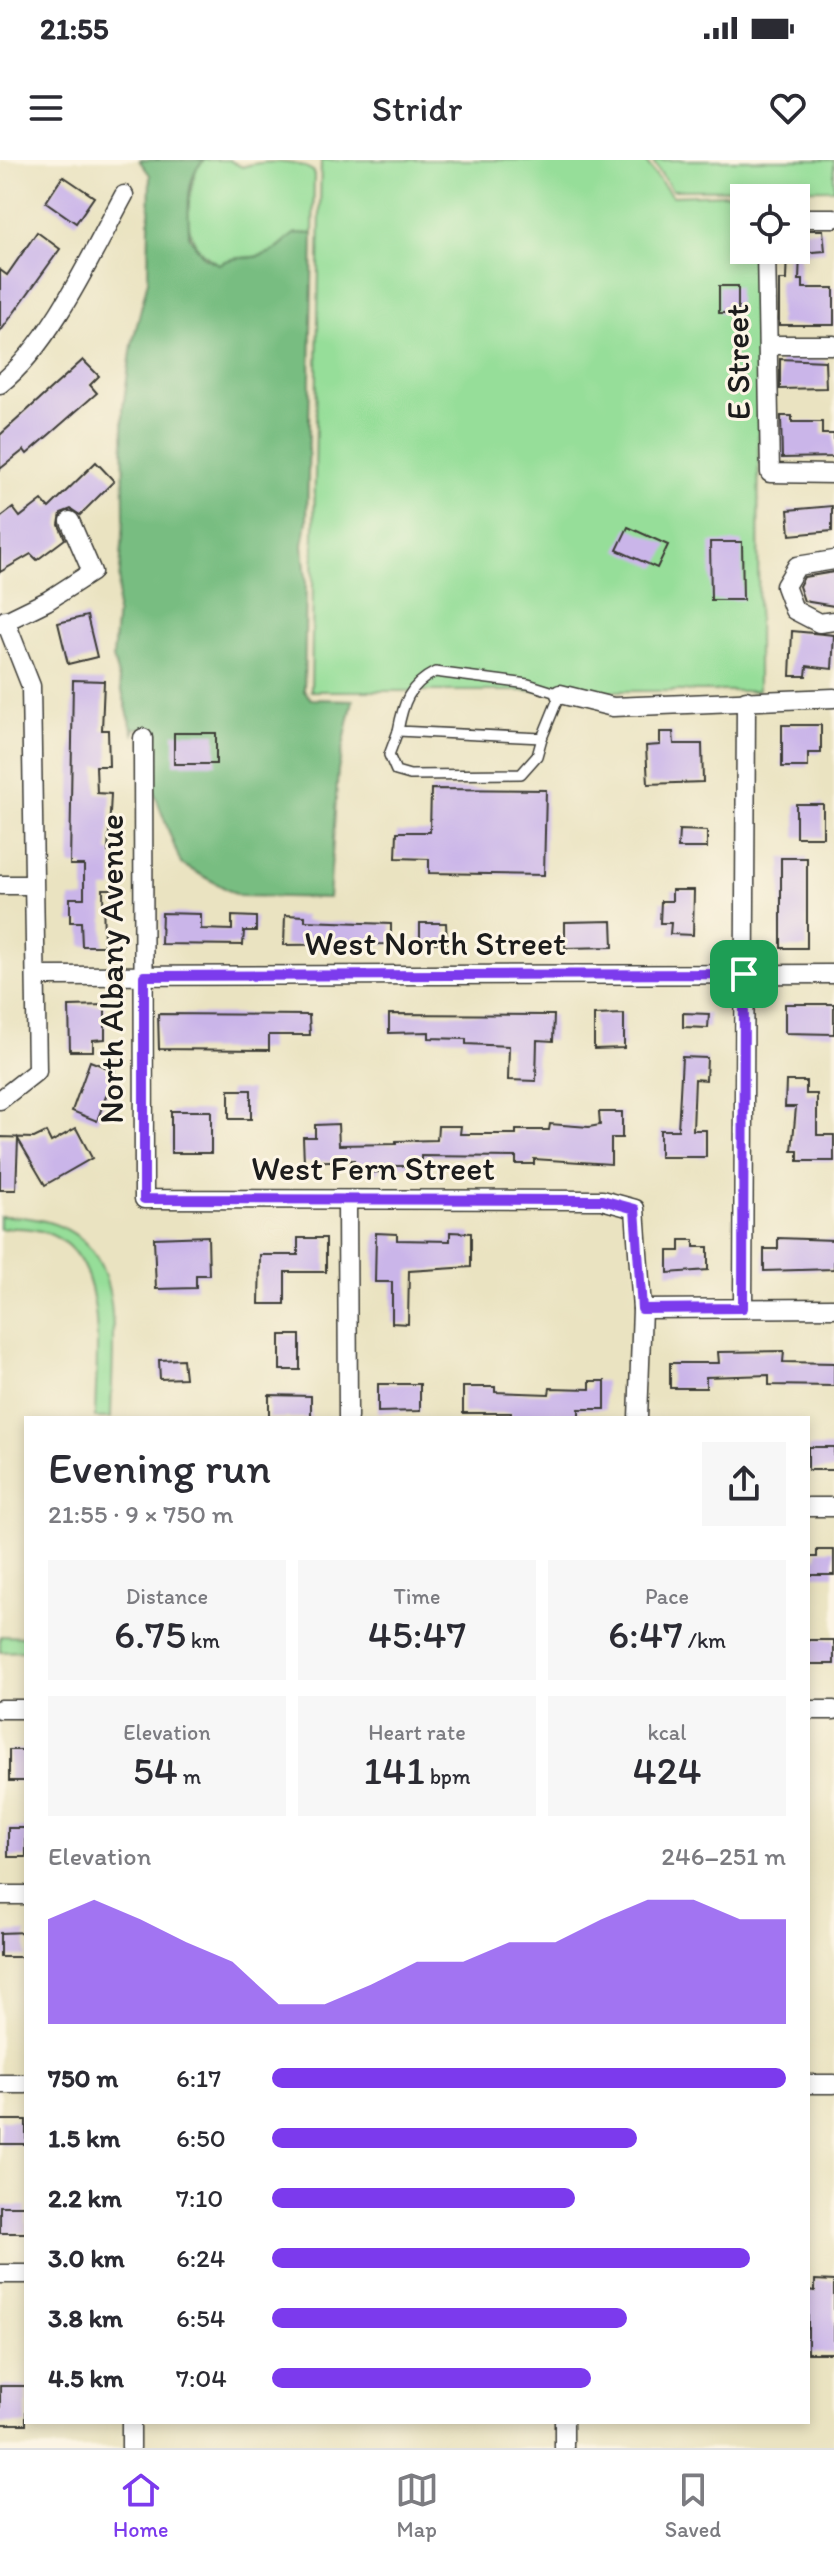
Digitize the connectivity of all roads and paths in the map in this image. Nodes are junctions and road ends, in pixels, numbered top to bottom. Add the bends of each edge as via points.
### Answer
1 (124, 195) dead end
2 (810, 218) edge
3 (834, 218) edge
4 (766, 264) edge
5 (769, 345) junction
6 (834, 345) edge
7 (0, 384) edge
8 (834, 474) edge
9 (70, 521) dead end
10 (834, 560) edge
11 (834, 621) edge
12 (3, 622) edge
13 (560, 694) junction
14 (834, 698) edge
15 (746, 700) junction
16 (398, 731) junction
17 (143, 738) dead end
18 (542, 738) junction
19 (0, 885) edge
20 (33, 885) junction
21 (744, 974) junction
22 (834, 974) edge
23 (37, 976) junction
24 (144, 976) junction
25 (0, 1100) edge
26 (144, 1199) joint
27 (347, 1200) junction
28 (743, 1308) junction
29 (834, 1308) edge
30 (642, 1309) junction
31 (348, 1416) edge
32 (638, 1416) edge
33 (810, 1507) edge
34 (834, 1507) edge
35 (0, 1709) edge
36 (24, 1709) edge
37 (810, 1710) edge
38 (834, 1710) edge
39 (0, 1895) edge
40 (24, 1895) edge
41 (0, 2084) edge
42 (24, 2084) edge
43 (810, 2084) edge
44 (834, 2084) edge
45 (0, 2274) edge
46 (24, 2274) edge
47 (131, 2424) edge
48 (564, 2424) edge
49 (131, 2448) edge
50 (564, 2448) edge

1 - 7 street via 72,291 15,372
2 - 3 street
4 - 5 street, E Street
5 - 6 street
5 - 8 street, E Street via 770,473
9 - 12 street via 92,572
10 - 11 street via 797,566 785,586 794,610 819,623
12 - 20 street via 31,686
13 - 15 street via 613,707
13 - 16 lane via 528,684 435,672 409,691
13 - 18 lane
14 - 15 street
15 - 21 street
16 - 18 lane
16 - 18 lane via 389,755 396,771 410,775 521,774 537,756
17 - 24 street, North Albany Avenue
19 - 20 street
20 - 23 street
21 - 22 street, West North Street
21 - 24 street, West North Street
21 - 28 street
23 - 24 street, West North Street
23 - 25 street via 37,1071
24 - 26 street, North Albany Avenue
26 - 27 street, West Fern Street
27 - 30 street, West Fern Street via 602,1200 635,1209
27 - 31 street
28 - 29 street
28 - 30 street
30 - 32 street
33 - 34 street
35 - 36 street
37 - 38 street
39 - 40 street
41 - 42 street
43 - 44 street
45 - 46 street
47 - 49 street
48 - 50 street

